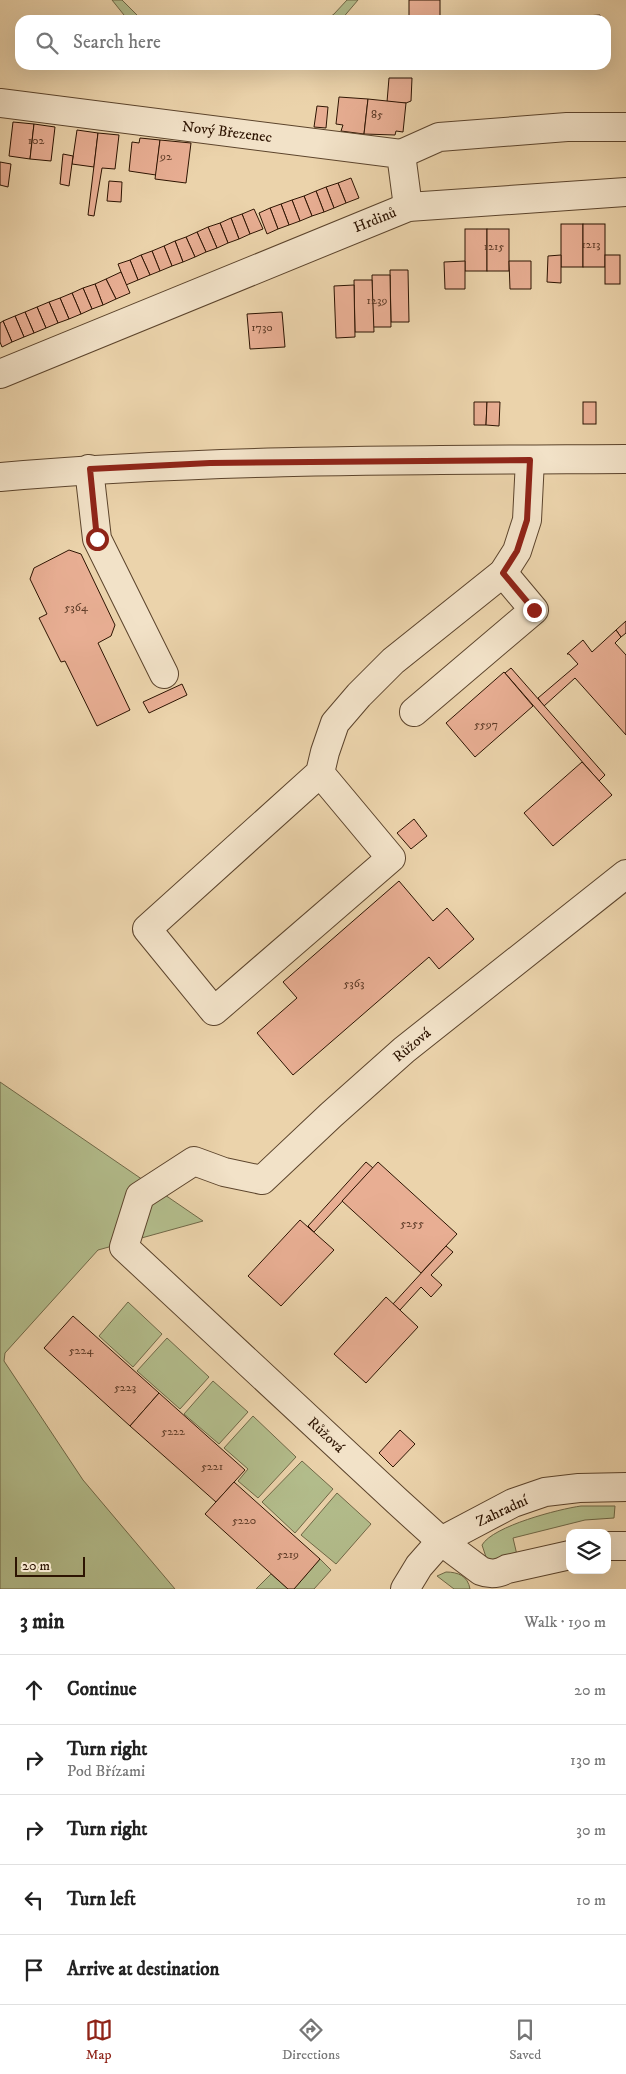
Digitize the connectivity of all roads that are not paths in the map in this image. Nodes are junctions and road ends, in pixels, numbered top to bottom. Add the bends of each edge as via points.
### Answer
1 (0, 103) edge
2 (626, 128) edge
3 (400, 154) junction
4 (626, 192) edge
5 (408, 207) junction
6 (0, 374) edge
7 (626, 459) edge
8 (530, 460) junction
9 (90, 469) junction
10 (0, 477) edge
11 (503, 573) junction
12 (164, 674) dead end
13 (414, 712) dead end
14 (320, 773) junction
15 (626, 874) edge
16 (626, 1487) edge
17 (441, 1541) junction
18 (611, 1546) edge
19 (626, 1546) edge
20 (566, 1556) edge
21 (404, 1589) edge

1 - 3 street, Nový Březenec
2 - 3 street via 567,127 439,137
3 - 5 street
4 - 5 street, Hrdinů
5 - 6 street, Hrdinů
7 - 8 street
8 - 9 street via 210,463
8 - 11 street via 527,520 517,551
9 - 10 street
9 - 12 street via 97,539
11 - 13 street via 534,610
11 - 14 street via 393,661 359,695 335,722
14 - 14 street via 147,929 214,1011 391,858
15 - 17 street, Růžová via 404,1050 262,1180 224,1172 194,1161 140,1196 124,1247
16 - 17 street, Zahradní via 545,1492 514,1503
17 - 20 street, Růžová via 488,1574
17 - 21 street, Zahradní
18 - 19 street

